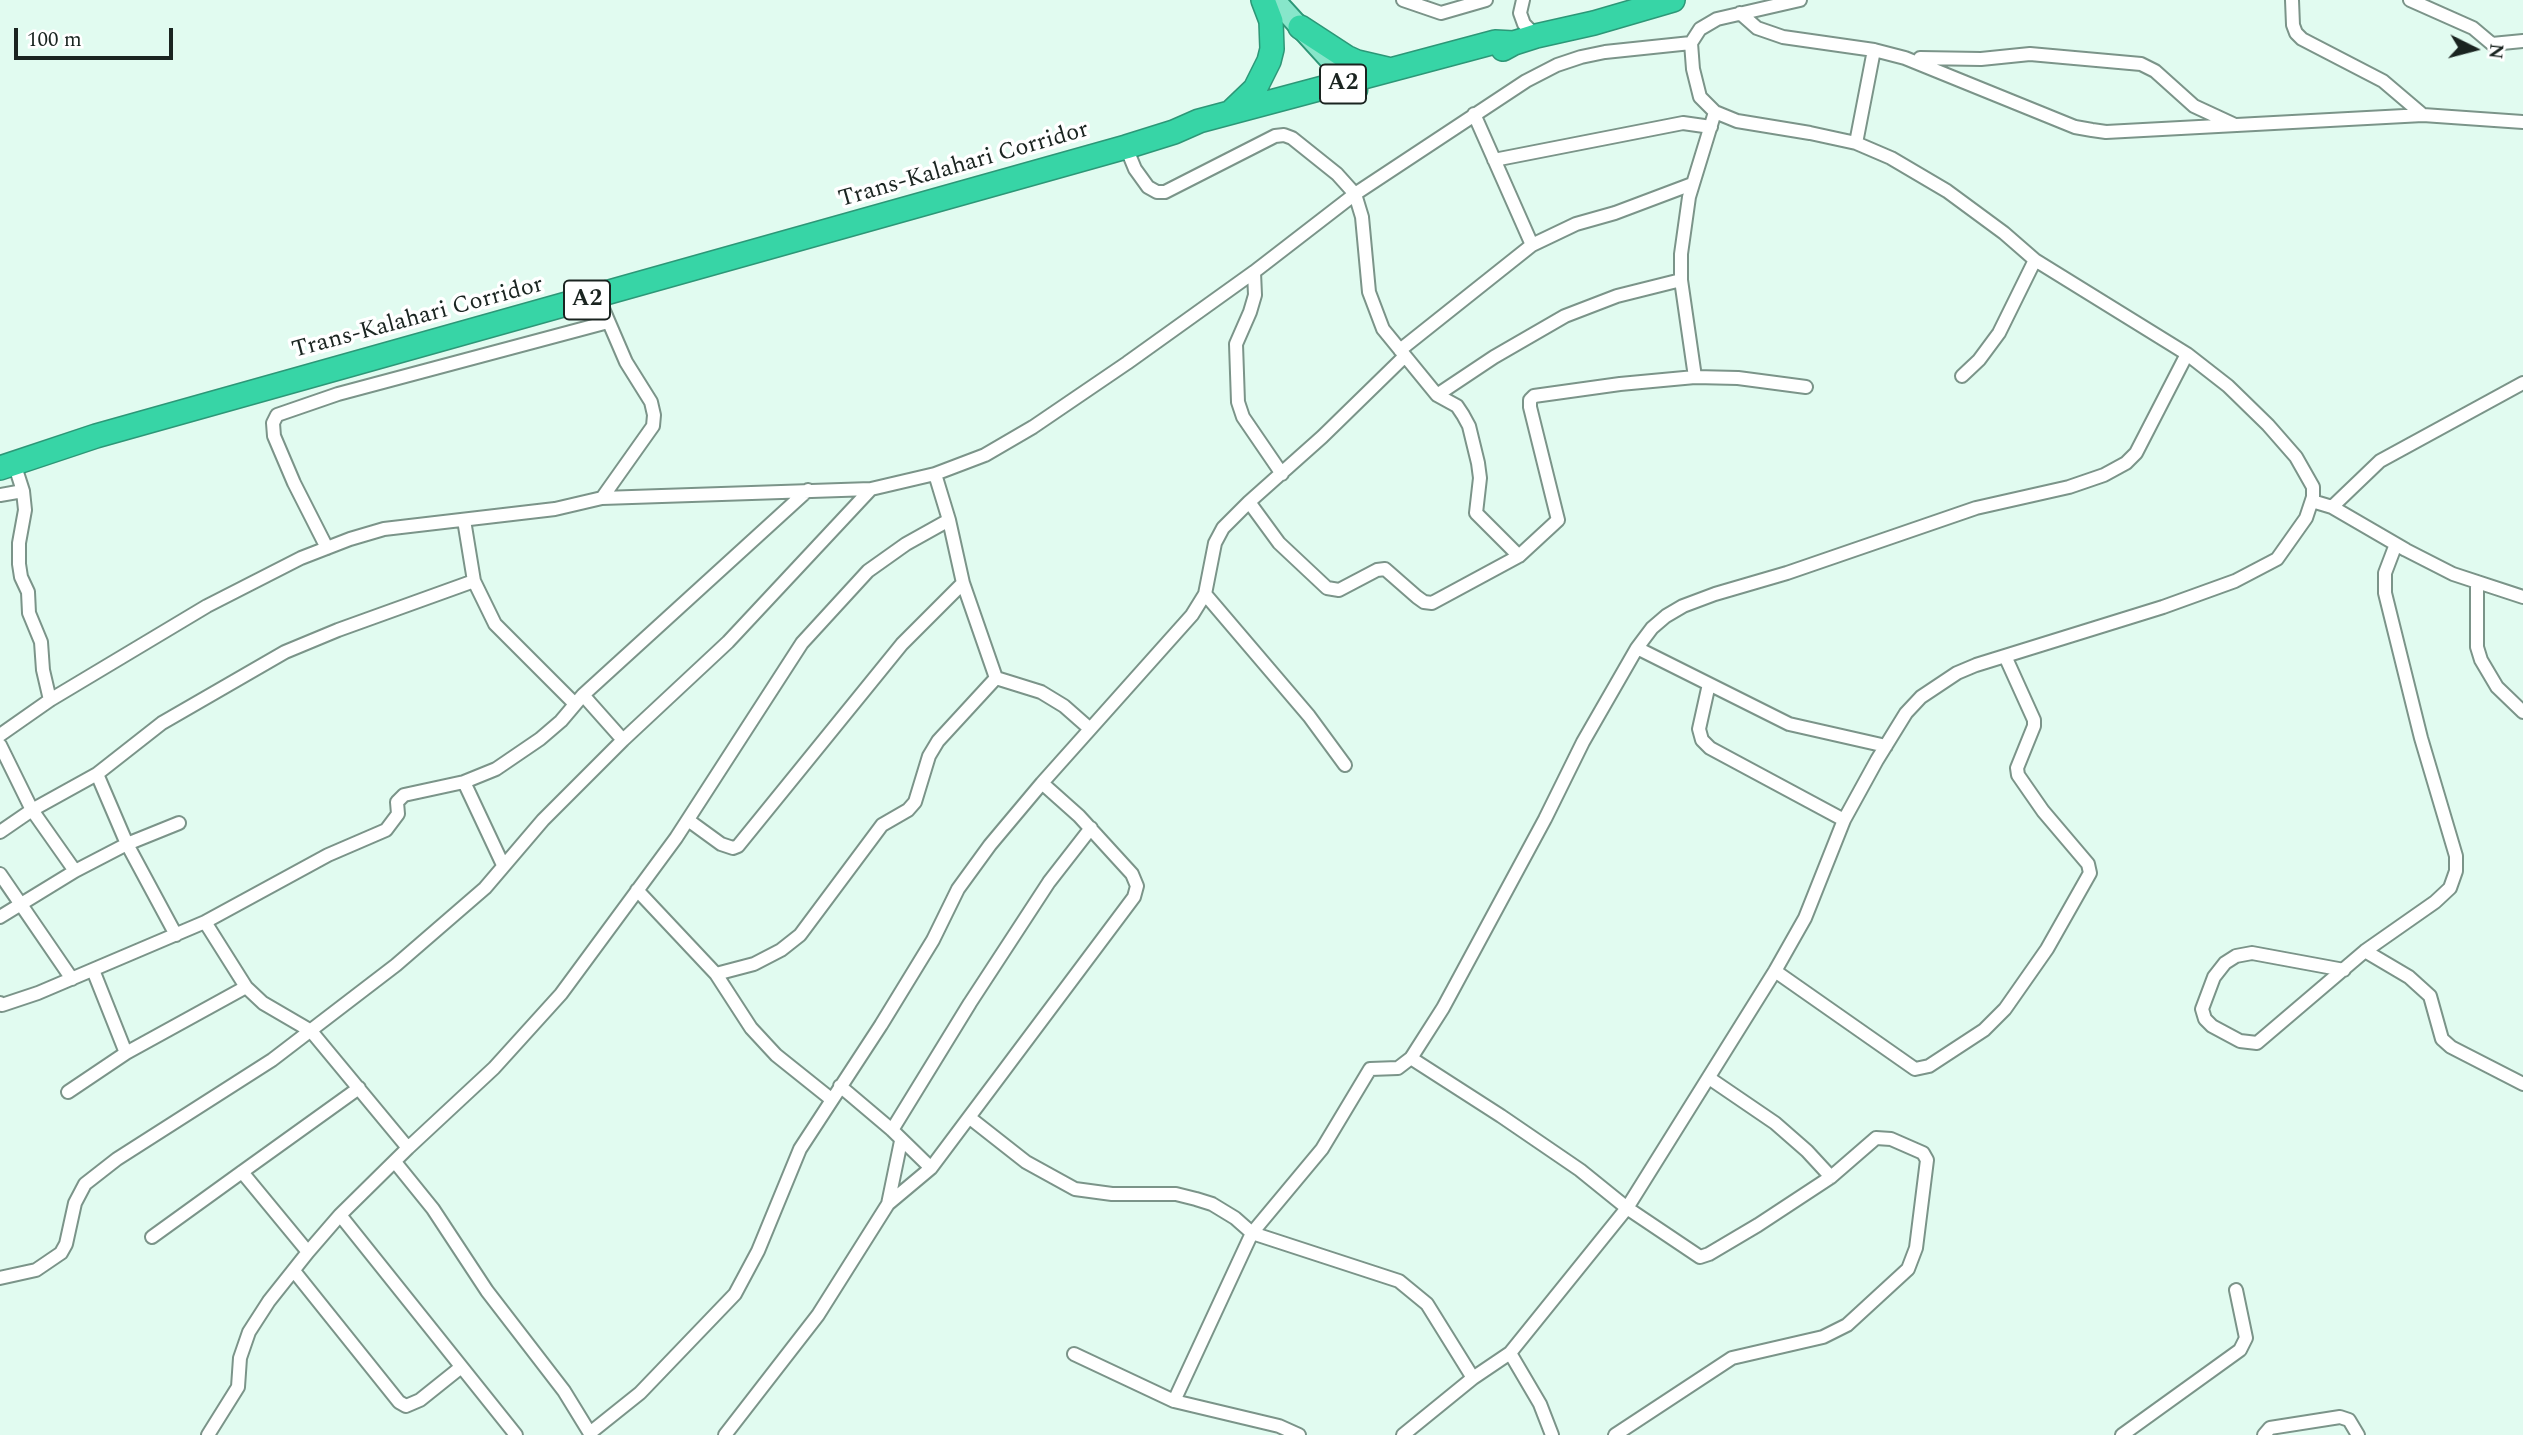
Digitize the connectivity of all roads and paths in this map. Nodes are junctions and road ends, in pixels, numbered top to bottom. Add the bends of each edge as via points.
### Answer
1 (1263, 0) edge
2 (1275, 0) edge
3 (1403, 0) edge
4 (1486, 0) edge
5 (1523, 0) edge
6 (1673, 0) edge
7 (1800, 0) edge
8 (2292, 0) edge
9 (2410, 0) edge
10 (1740, 13) junction
11 (1300, 27) junction
12 (1525, 39) junction
13 (2523, 41) edge
14 (1691, 43) junction
15 (1874, 50) junction
16 (1905, 58) junction
17 (1395, 70) junction
18 (1353, 86) junction
19 (1715, 112) junction
20 (1230, 113) junction
21 (1474, 114) junction
22 (2423, 115) junction
23 (2523, 122) edge
24 (2236, 125) junction
25 (1711, 127) junction
26 (1174, 132) junction
27 (1856, 143) junction
28 (1126, 147) junction
29 (1494, 160) junction
30 (1692, 184) junction
31 (1355, 194) junction
32 (1532, 245) junction
33 (2035, 260) junction
34 (1254, 272) junction
35 (1681, 280) junction
36 (598, 296) junction
37 (608, 321) junction
38 (1403, 353) junction
39 (2187, 354) junction
40 (1962, 376) dead end
41 (1695, 377) junction
42 (2523, 383) edge
43 (1806, 387) dead end
44 (1437, 395) junction
45 (7, 466) edge
46 (935, 474) junction
47 (1282, 474) junction
48 (871, 489) junction
49 (808, 490) junction
50 (23, 491) junction
51 (0, 495) edge
52 (601, 498) junction
53 (2312, 501) junction
54 (1249, 502) junction
55 (2332, 507) junction
56 (464, 520) junction
57 (949, 520) junction
58 (2396, 544) junction
59 (327, 548) junction
60 (1519, 556) junction
61 (474, 580) junction
62 (2477, 582) junction
63 (963, 583) junction
64 (1205, 594) junction
65 (2523, 597) edge
66 (1637, 648) junction
67 (2005, 656) junction
68 (996, 678) junction
69 (1709, 684) junction
70 (579, 699) junction
71 (50, 700) junction
72 (2523, 712) edge
73 (1089, 729) junction
74 (0, 735) edge
75 (623, 740) junction
76 (0, 745) edge
77 (1886, 746) junction
78 (1345, 765) dead end
79 (97, 774) junction
80 (464, 782) junction
81 (1042, 783) junction
82 (32, 810) junction
83 (688, 820) junction
84 (1844, 820) junction
85 (179, 823) dead end
86 (1091, 828) junction
87 (0, 832) edge
88 (127, 844) junction
89 (503, 866) junction
90 (75, 871) junction
91 (0, 874) edge
92 (637, 890) junction
93 (22, 904) junction
94 (0, 917) edge
95 (205, 922) junction
96 (176, 935) junction
97 (2365, 951) junction
98 (93, 970) junction
99 (2344, 970) junction
100 (1775, 971) junction
101 (716, 974) junction
102 (72, 979) junction
103 (246, 988) junction
104 (1, 1005) edge
105 (311, 1031) junction
106 (126, 1053) junction
107 (1411, 1058) junction
108 (1709, 1078) junction
109 (2523, 1084) edge
110 (840, 1086) junction
111 (359, 1088) junction
112 (68, 1092) dead end
113 (831, 1099) junction
114 (970, 1118) junction
115 (892, 1130) junction
116 (901, 1141) junction
117 (408, 1148) junction
118 (395, 1162) junction
119 (931, 1168) junction
120 (242, 1172) junction
121 (1831, 1177) junction
122 (888, 1203) junction
123 (1627, 1208) junction
124 (340, 1215) junction
125 (1252, 1233) junction
126 (152, 1237) dead end
127 (307, 1252) junction
128 (294, 1271) junction
129 (0, 1278) edge
130 (2236, 1290) dead end
131 (1510, 1353) junction
132 (1074, 1354) dead end
133 (460, 1367) junction
134 (1473, 1378) junction
135 (1174, 1401) junction
136 (590, 1434) edge
137 (208, 1435) edge
138 (516, 1435) edge
139 (725, 1435) edge
140 (1299, 1435) edge
141 (1403, 1435) edge
142 (1552, 1435) edge
143 (1615, 1435) edge
144 (2122, 1435) edge
145 (2264, 1435) edge
146 (2358, 1435) edge

1 - 20 highway via 1271,21 1269,61 1255,89
2 - 11 main road
3 - 4 street via 1441,13
5 - 12 street via 1520,13
6 - 12 highway, Trans-Kalahari Corridor / A2
7 - 10 street
8 - 22 street via 2293,25 2302,39 2383,81
9 - 13 street via 2473,28 2492,44
10 - 14 street via 1700,29
10 - 15 street via 1758,28 1783,37
11 - 17 highway via 1357,62
11 - 18 main road
12 - 17 highway, Trans-Kalahari Corridor / A2 via 1495,42
12 - 18 highway, Trans-Kalahari Corridor / A2 via 1498,52
14 - 19 street via 1700,97
14 - 21 street via 1581,57 1526,81
15 - 16 street
15 - 27 street
16 - 24 street via 2075,127 2106,132
16 - 24 street via 1956,60 2030,54 2141,64 2194,106
17 - 18 highway, Trans-Kalahari Corridor / A2
18 - 20 highway, Trans-Kalahari Corridor / A2
18 - 26 highway, Trans-Kalahari Corridor / A2 via 1200,130
19 - 25 street
19 - 27 street via 1737,121
20 - 26 highway, Trans-Kalahari Corridor / A2
21 - 29 street
21 - 31 street
22 - 23 street
22 - 24 street
25 - 29 street via 1683,123
25 - 30 street
26 - 28 highway, Trans-Kalahari Corridor / A2
27 - 33 street via 1947,191
28 - 31 street via 1148,187 1165,192 1284,135 1337,174
28 - 36 highway, Trans-Kalahari Corridor / A2
29 - 32 street
30 - 32 street via 1576,224
30 - 35 street
31 - 34 street
31 - 38 street via 1362,217 1369,292 1383,330
32 - 38 street
33 - 39 street
33 - 40 street via 1999,333
34 - 46 street via 1033,427 985,455
34 - 47 street via 1255,295 1236,344 1238,402 1242,417
35 - 41 street
35 - 44 street via 1617,296 1565,316
36 - 37 street
36 - 45 highway, Trans-Kalahari Corridor / A2
37 - 52 street via 654,415 653,426
37 - 59 street via 338,394 277,415 274,436
38 - 44 street
38 - 47 street
39 - 53 street via 2228,386 2296,457 2314,487
39 - 66 street via 2136,453 2104,475 1976,508 1715,594 1666,616
41 - 43 street
41 - 60 street via 1530,400 1558,520
42 - 55 street via 2380,461
44 - 60 street via 1457,406 1469,426 1480,478 1476,513
45 - 50 street
46 - 48 street
46 - 57 street
47 - 54 street
48 - 49 street
48 - 75 street via 728,642
49 - 52 street
49 - 70 street
50 - 51 street
50 - 71 street via 19,564 29,613 41,642
52 - 56 street via 555,509
53 - 55 street
53 - 67 street via 2306,518 2277,559 2235,581
54 - 60 street via 1279,543 1333,590 1385,569 1417,597 1432,603
54 - 64 street via 1215,543
55 - 58 street
56 - 59 street via 384,529
56 - 61 street
57 - 63 street
57 - 83 street via 868,571 802,643
58 - 62 street
58 - 97 street via 2385,573 2385,593 2456,856 2456,871 2450,887 2435,902
59 - 71 street via 207,606
61 - 70 street via 495,624
61 - 79 street via 285,652 162,723
62 - 65 street
62 - 72 street via 2481,660 2497,687
63 - 68 street
63 - 83 street via 902,644 738,846 721,844
64 - 73 street via 1168,645
64 - 78 street via 1310,716
66 - 69 street
66 - 107 street via 1439,1016
67 - 77 street via 1957,673 1920,697
67 - 100 street via 2034,720 2018,775 2090,868 2047,949 2005,1009 1973,1037 1929,1066 1915,1069
68 - 73 street via 1041,692
68 - 101 street via 938,741 915,802 882,825 800,934 764,960
69 - 77 street via 1789,724
69 - 84 street via 1699,729 1702,740
70 - 75 street
70 - 80 street via 561,721 516,757
71 - 74 street
73 - 81 street
75 - 89 street
76 - 82 street
77 - 84 street
79 - 82 street
79 - 88 street
80 - 89 street
80 - 95 street via 404,795 386,830 328,855
81 - 86 street
81 - 110 street via 958,889 927,950
82 - 87 street
82 - 90 street
83 - 92 street
84 - 100 street via 1805,918
85 - 88 street
86 - 114 street via 1132,874 1136,892
86 - 115 street via 1042,893
88 - 90 street
88 - 96 street
89 - 105 street via 456,915
90 - 93 street
91 - 93 street
92 - 101 street
92 - 117 street via 593,953 526,1034
93 - 94 street
93 - 102 street
95 - 96 street
95 - 103 street
96 - 98 street
97 - 99 street
97 - 109 street via 2409,977 2430,996 2442,1039 2451,1047
98 - 102 street
98 - 106 street
99 - 99 street via 2252,953 2236,956 2225,963 2209,987 2202,1009 2205,1020 2240,1041 2257,1043
100 - 108 street
101 - 113 street via 751,1028
102 - 104 street
103 - 105 street
103 - 106 street
105 - 111 street
105 - 129 street via 85,1184 61,1253 36,1270
106 - 112 street
107 - 123 street via 1580,1170
107 - 125 street via 1398,1068 1370,1069 1322,1149
108 - 121 street via 1775,1123
108 - 123 street
110 - 113 street
110 - 115 street
111 - 117 street
111 - 120 street
113 - 136 street via 800,1149 735,1294 640,1393
114 - 119 street
114 - 125 street via 1026,1162 1075,1189 1196,1199 1224,1211
115 - 116 street
116 - 119 street
116 - 122 street
117 - 118 street
118 - 124 street
118 - 136 street via 565,1391
119 - 122 street
120 - 126 street
120 - 127 street
121 - 123 street via 1704,1257
121 - 143 street via 1876,1138 1891,1139 1923,1153 1928,1166 1909,1269 1847,1325 1823,1337 1732,1358
122 - 139 street via 818,1315
123 - 131 street
124 - 127 street
124 - 133 street
125 - 134 street via 1399,1281 1427,1304
125 - 135 street
127 - 128 street
128 - 133 street via 399,1402 406,1406 420,1400
128 - 137 street via 249,1332 237,1387
130 - 144 street via 2246,1338 2241,1350
131 - 134 street
131 - 142 street
132 - 135 street
133 - 138 street
134 - 141 street
135 - 140 street
145 - 146 street via 2270,1428 2340,1417 2349,1420

